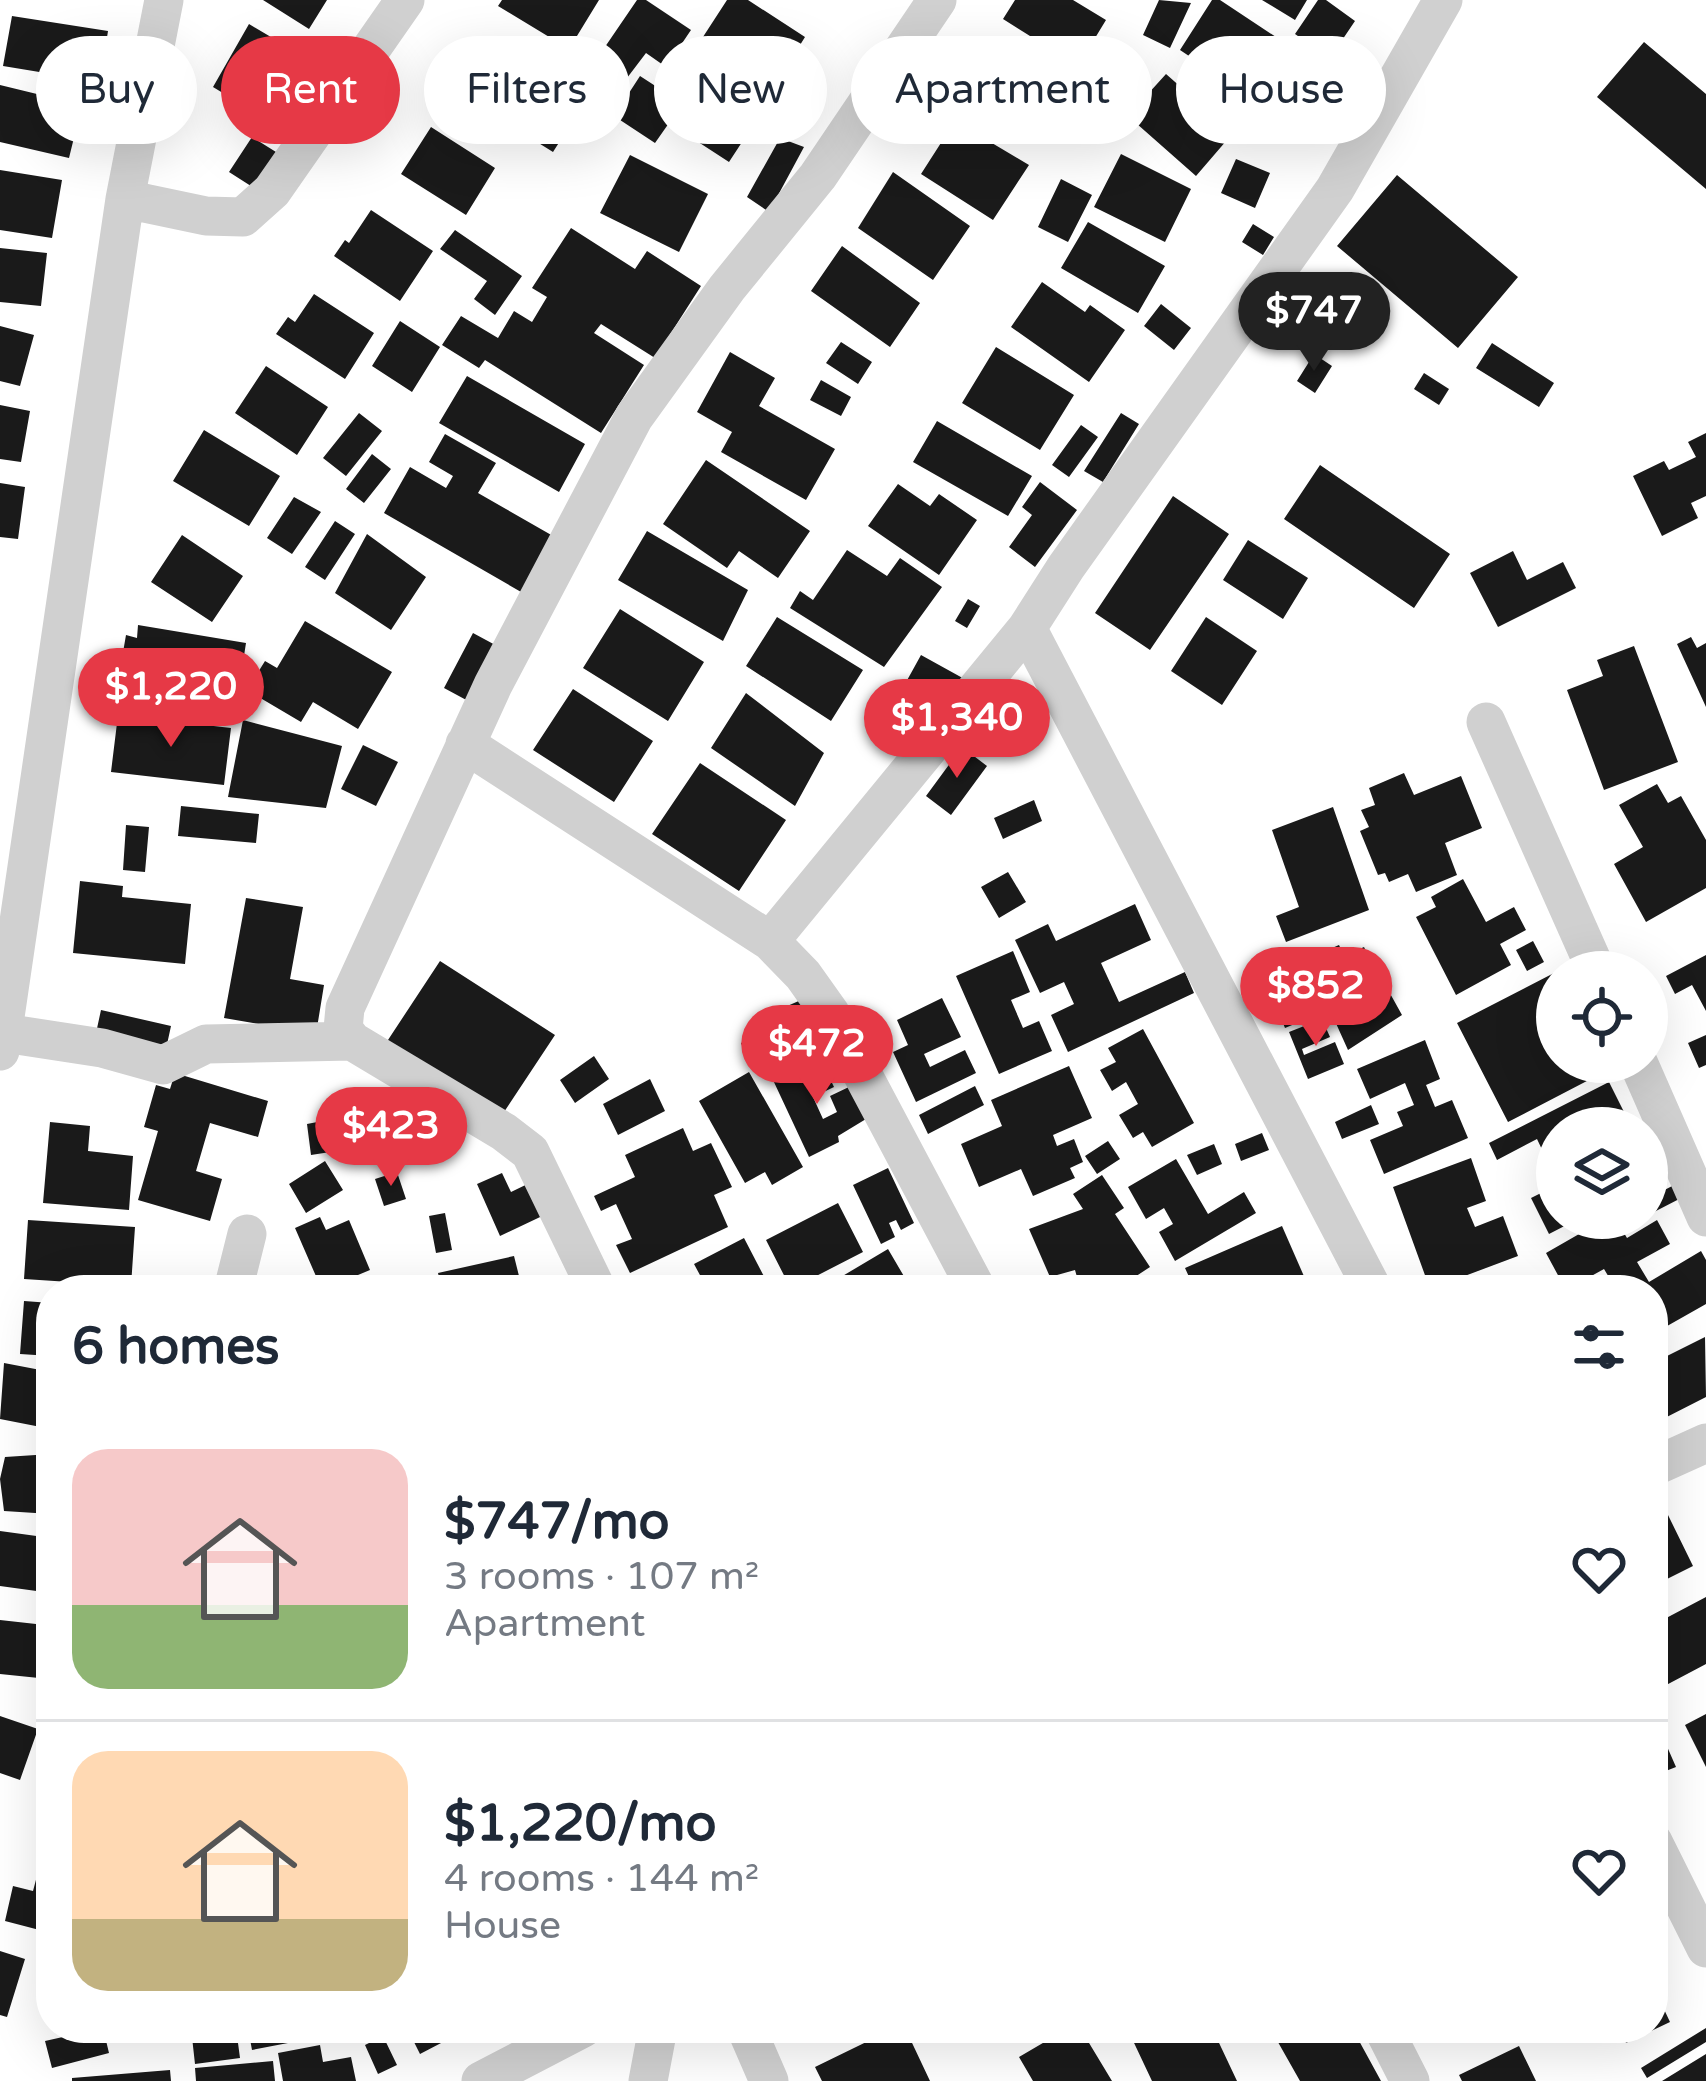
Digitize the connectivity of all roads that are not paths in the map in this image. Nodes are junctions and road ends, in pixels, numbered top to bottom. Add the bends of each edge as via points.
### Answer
1 (164, 0) edge
2 (405, 0) edge
3 (937, 0) edge
4 (1443, 0) edge
5 (125, 199) junction
6 (1027, 628) junction
7 (1486, 722) dead end
8 (465, 744) junction
9 (770, 941) junction
10 (1588, 951) edge
11 (352, 1041) junction
12 (2, 1042) edge
13 (1646, 1083) edge
14 (1706, 1216) edge
15 (247, 1234) dead end
16 (237, 1275) edge
17 (590, 1275) edge
18 (969, 1275) edge
19 (1365, 1275) edge
20 (1706, 1443) edge
21 (1668, 1459) edge
22 (1668, 1872) edge
23 (1706, 1948) edge
24 (554, 2043) edge
25 (655, 2043) edge
26 (753, 2043) edge
27 (1391, 2043) edge
28 (481, 2081) edge
29 (648, 2081) edge
30 (769, 2081) edge
31 (1410, 2081) edge

1 - 5 street
2 - 5 street via 272,191 243,217
3 - 8 street via 818,176 634,417
4 - 6 street via 1335,189
5 - 12 street
6 - 9 street
6 - 19 street
7 - 10 street
8 - 9 street
8 - 11 street via 345,1008 343,1029
9 - 18 street via 830,1013
11 - 12 street via 206,1044 163,1065 102,1048
11 - 17 street via 530,1152
13 - 14 street
15 - 16 street
20 - 21 street
22 - 23 street
24 - 28 street
25 - 29 street
26 - 30 street
27 - 31 street

